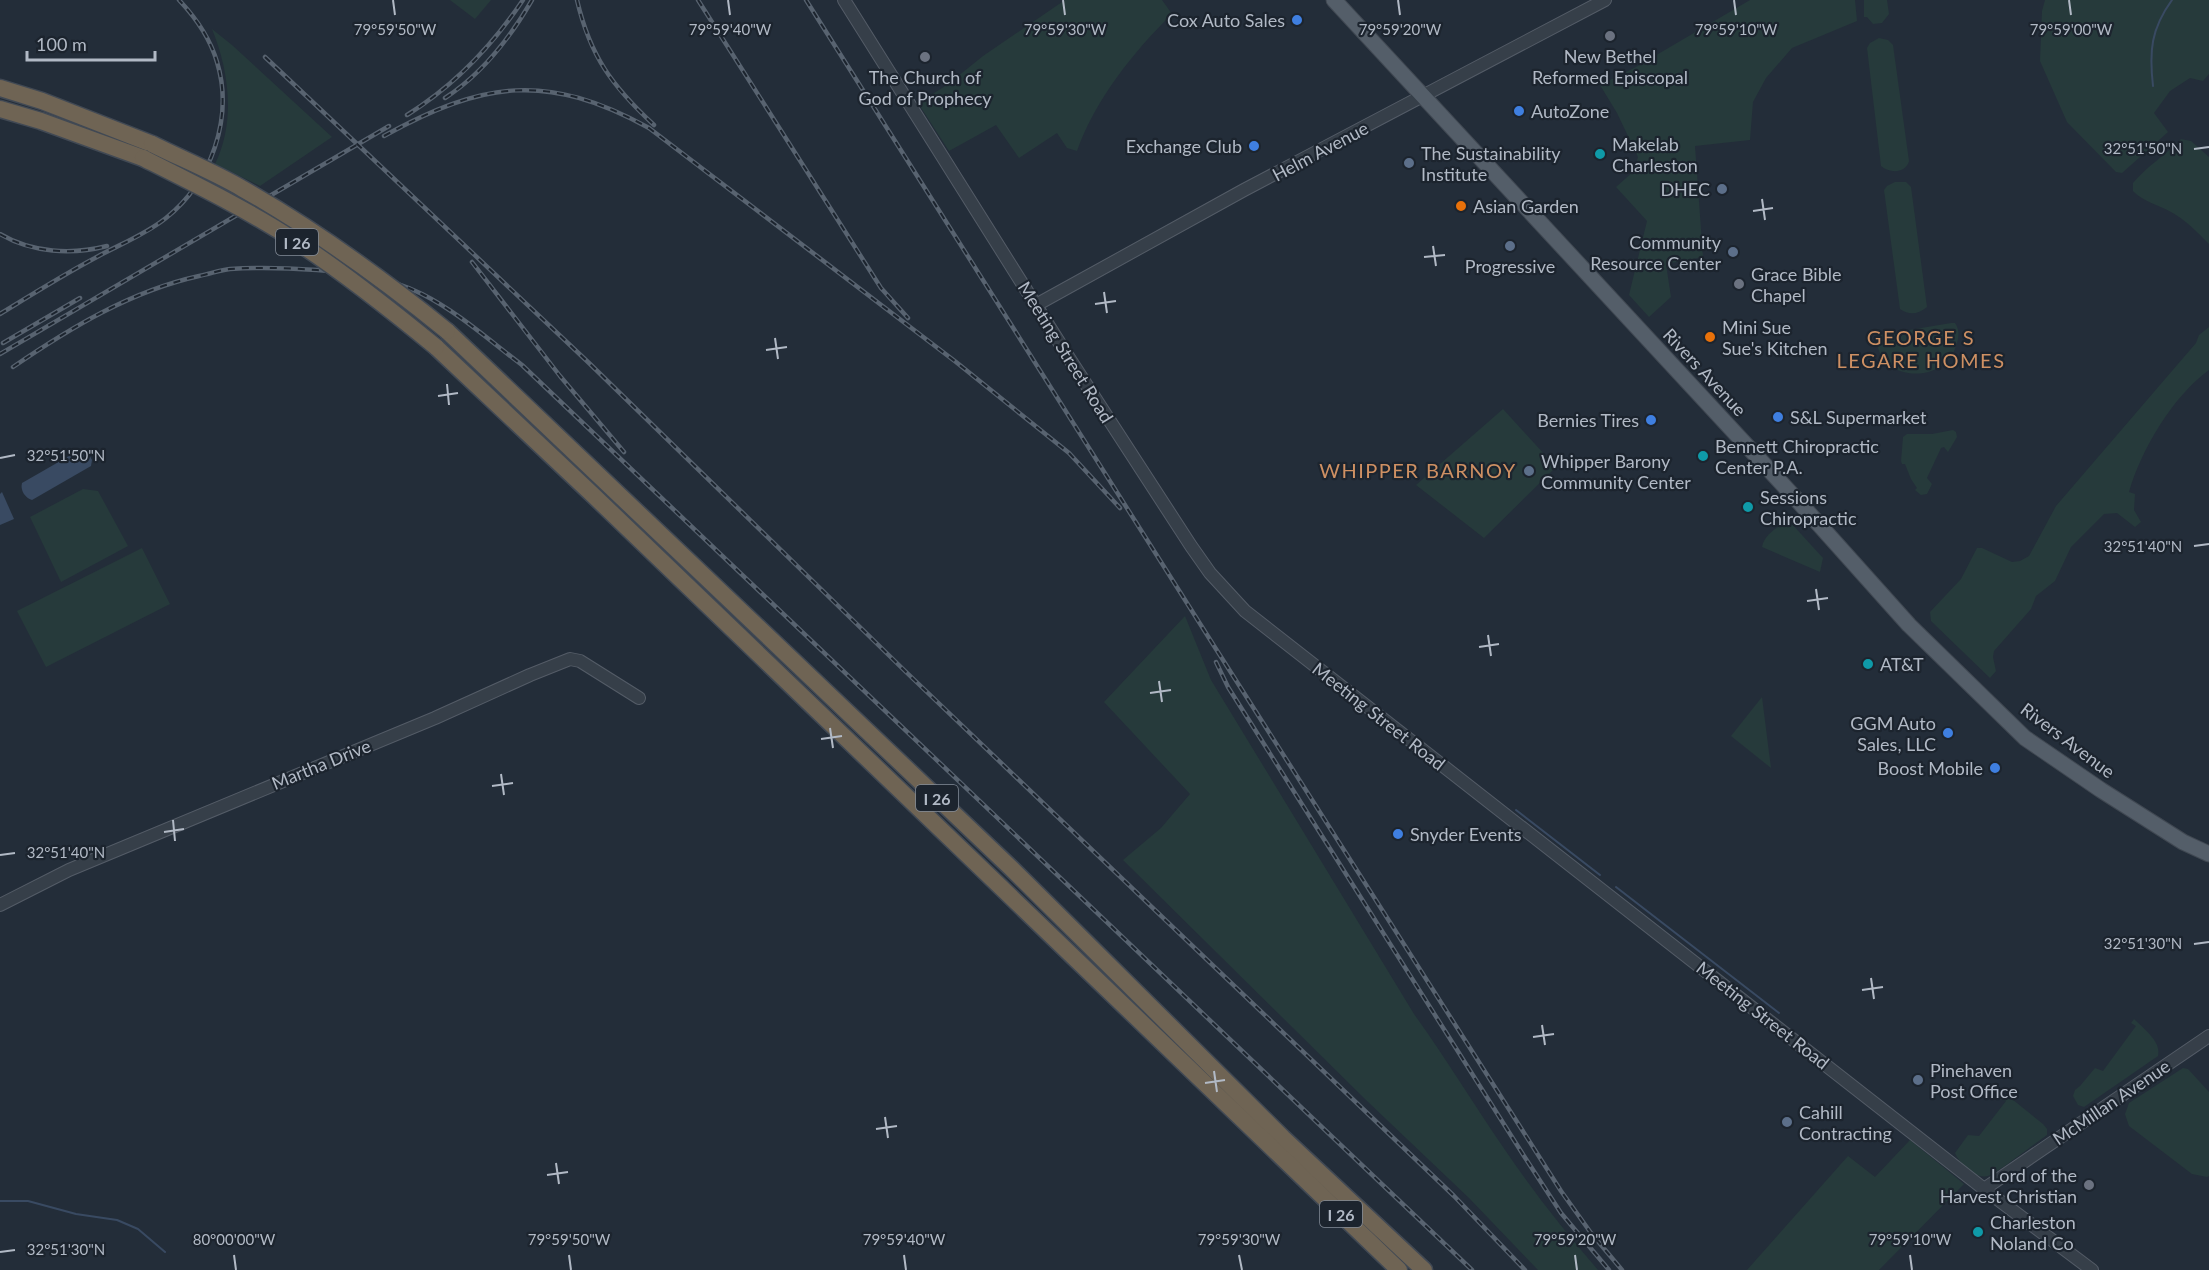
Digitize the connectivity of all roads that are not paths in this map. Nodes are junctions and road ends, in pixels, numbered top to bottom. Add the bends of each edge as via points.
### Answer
1 (844, 0) edge
2 (1334, 0) edge
3 (1605, 0) edge
4 (0, 88) edge
5 (1424, 96) junction
6 (0, 109) edge
7 (1036, 305) junction
8 (639, 698) dead end
9 (2209, 854) edge
10 (0, 905) edge
11 (2209, 1036) edge
12 (1984, 1189) junction
13 (1399, 1270) edge
14 (1424, 1270) edge
15 (2092, 1270) edge

1 - 7 street, Meeting Street Road
2 - 5 main road, Rivers Avenue
3 - 5 street, Helm Avenue
4 - 14 highway, I 26, bridge via 152,144 242,188 321,237 447,331 1011,868 1283,1138
5 - 7 street, Helm Avenue
5 - 9 main road, Rivers Avenue via 1909,625 2025,738 2101,790
6 - 13 highway, I 26, bridge via 143,158 208,190 295,241 436,347
7 - 12 street, Meeting Street Road via 1191,546 1245,611
8 - 10 street, Martha Drive via 580,661 570,659 69,870
11 - 12 street, McMillan Avenue
12 - 15 street, Meeting Street Road

